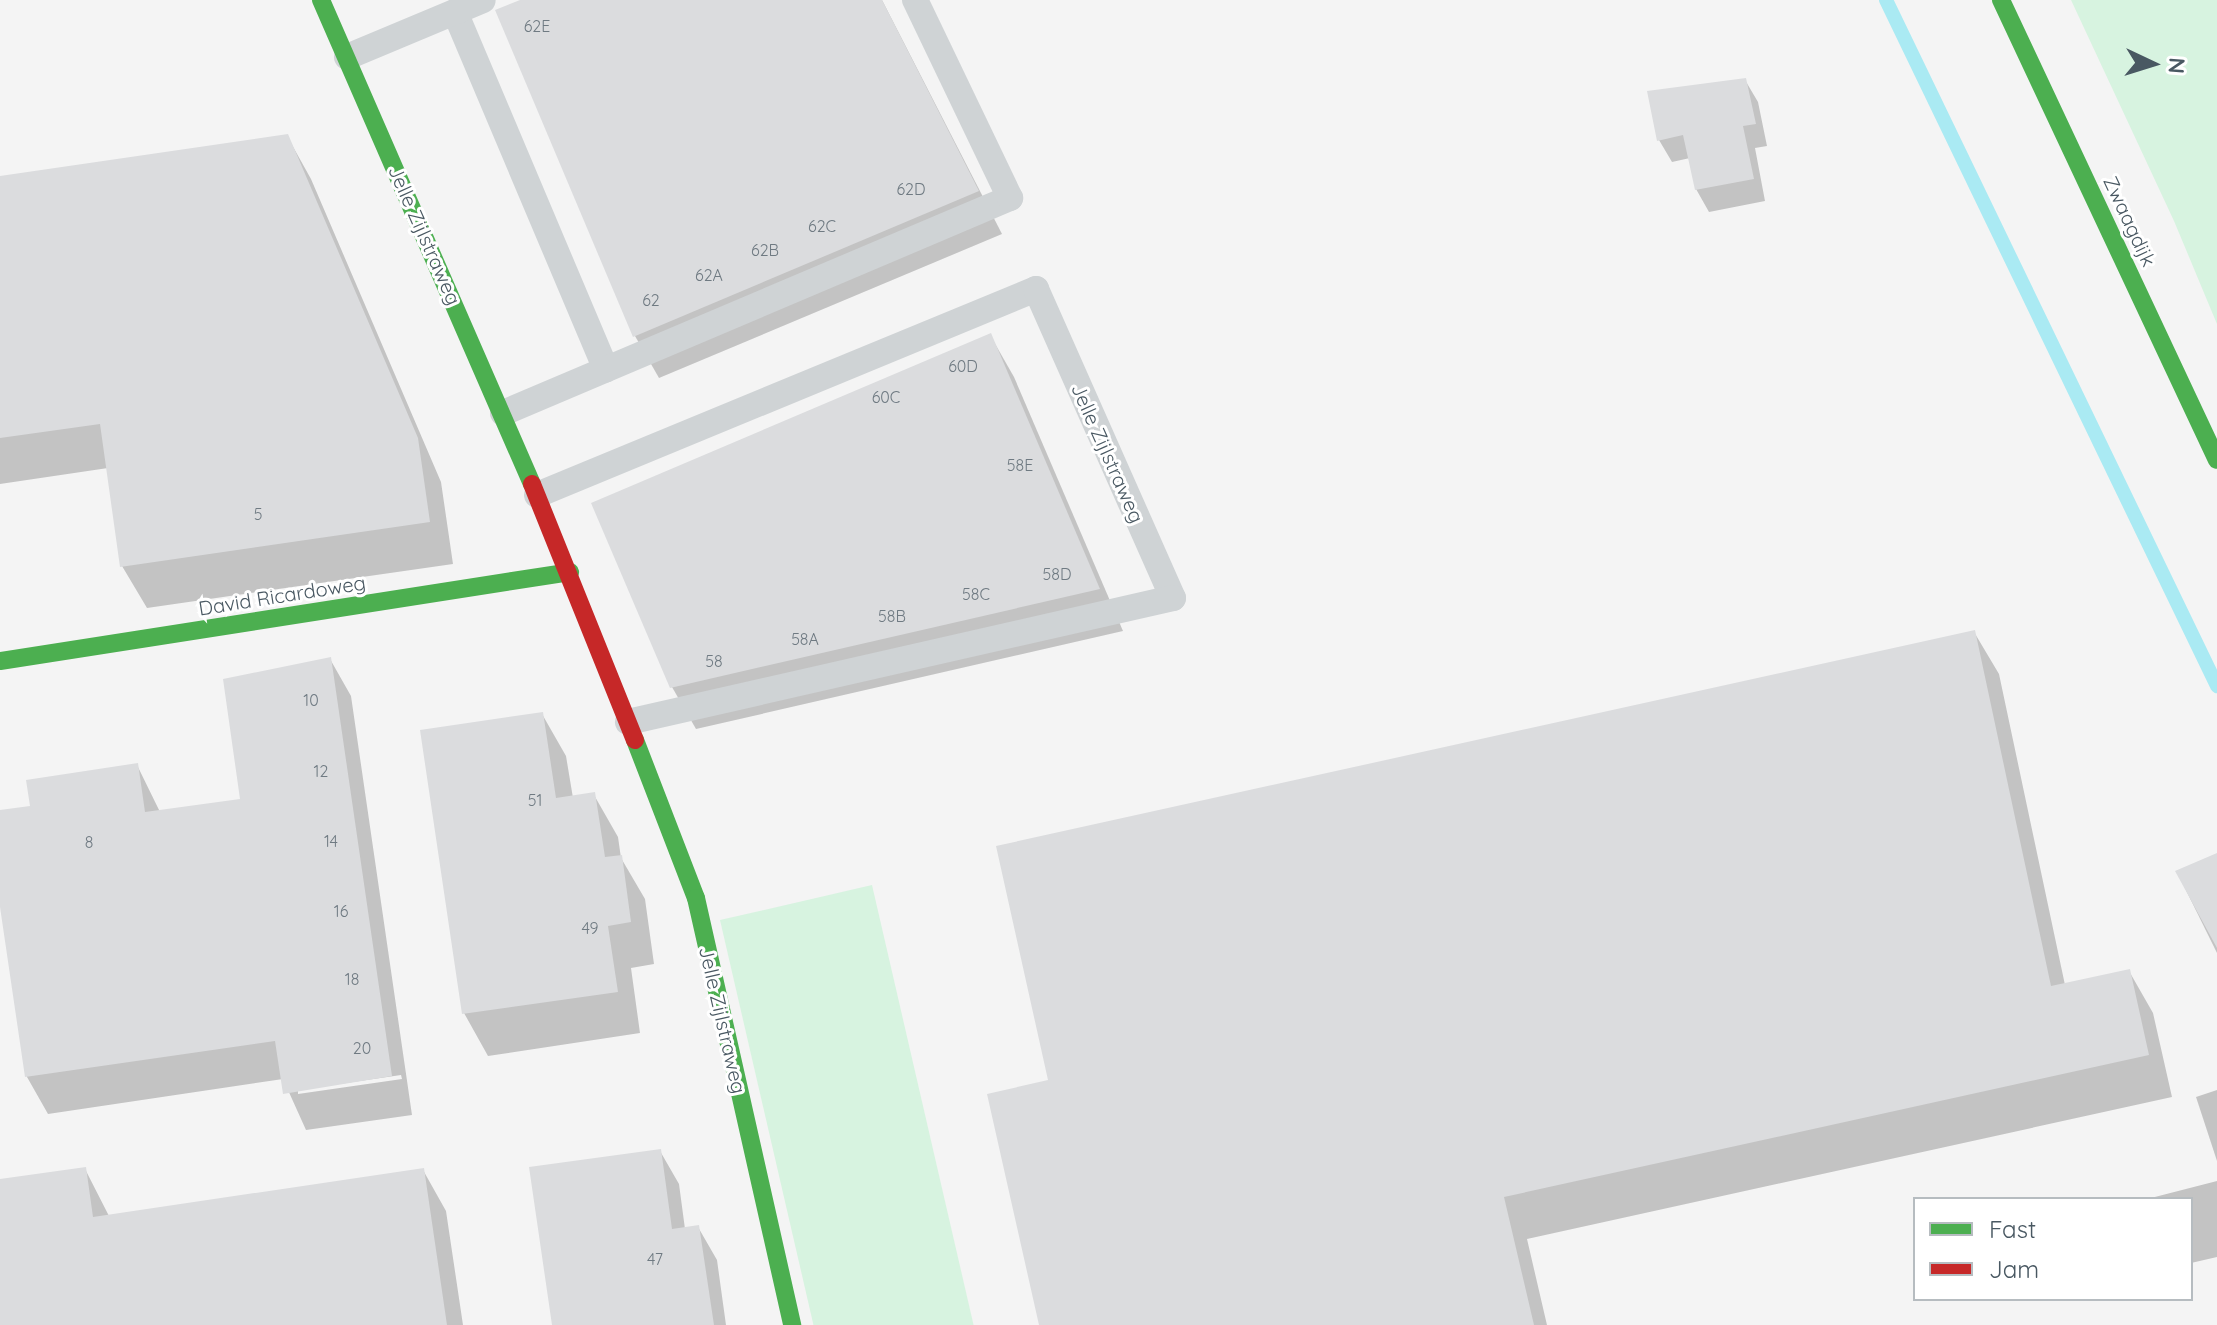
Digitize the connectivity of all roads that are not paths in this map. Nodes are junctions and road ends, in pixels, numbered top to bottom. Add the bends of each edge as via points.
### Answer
1 (321, 0) edge
2 (483, 0) edge
3 (915, 0) edge
4 (2001, 0) edge
5 (455, 12) junction
6 (347, 57) junction
7 (606, 369) junction
8 (503, 413) junction
9 (2217, 460) edge
10 (537, 495) junction
11 (570, 572) junction
12 (0, 661) edge
13 (628, 722) junction
14 (792, 1325) edge

1 - 6 street, Jelle Zijlstraweg
2 - 5 lane
3 - 7 lane via 1010,198
4 - 9 street, Zwaagdijk
5 - 6 lane
5 - 7 lane
6 - 8 street, Jelle Zijlstraweg
7 - 8 lane
8 - 10 street, Jelle Zijlstraweg
10 - 11 street, Jelle Zijlstraweg
10 - 13 lane, Jelle Zijlstraweg via 1036,289 1173,598
11 - 12 street, David Ricardoweg
11 - 13 street, Jelle Zijlstraweg
13 - 14 street, Jelle Zijlstraweg via 696,898

